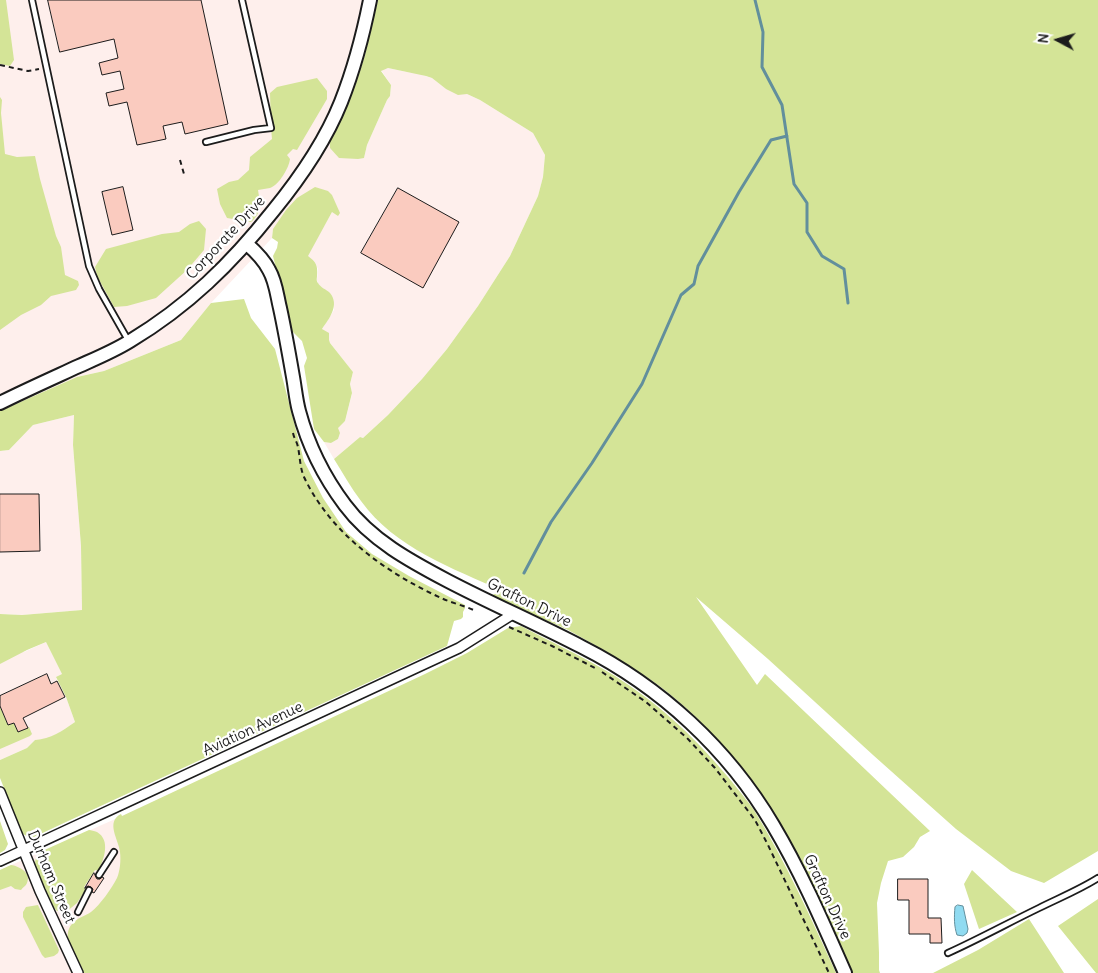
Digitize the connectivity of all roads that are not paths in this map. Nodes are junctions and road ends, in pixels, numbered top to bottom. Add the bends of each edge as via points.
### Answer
1 (32, 0) edge
2 (242, 0) edge
3 (370, 0) edge
4 (206, 142) dead end
5 (247, 244) junction
6 (129, 342) junction
7 (0, 403) edge
8 (513, 614) junction
9 (0, 792) edge
10 (23, 850) junction
11 (114, 852) dead end
12 (0, 861) edge
13 (99, 875) dead end
14 (1098, 878) edge
15 (89, 890) dead end
16 (78, 912) dead end
17 (948, 952) dead end
18 (78, 973) edge
19 (845, 973) edge

1 - 6 lane via 89,266
2 - 4 lane via 271,128
3 - 5 street, Corporate Drive via 350,78 329,128 309,164
5 - 6 street, Corporate Drive via 195,295
5 - 8 street, Grafton Drive via 266,263 272,275 299,411 320,466 346,507 394,551 414,564
6 - 7 street, Corporate Drive
8 - 10 street, Aviation Avenue via 459,648
8 - 19 street, Grafton Drive via 603,658 642,683 679,712 713,746 774,826
9 - 10 street, Durham Street
10 - 12 street, Aviation Avenue
10 - 18 street, Durham Street
11 - 13 lane
14 - 17 lane
15 - 16 lane

